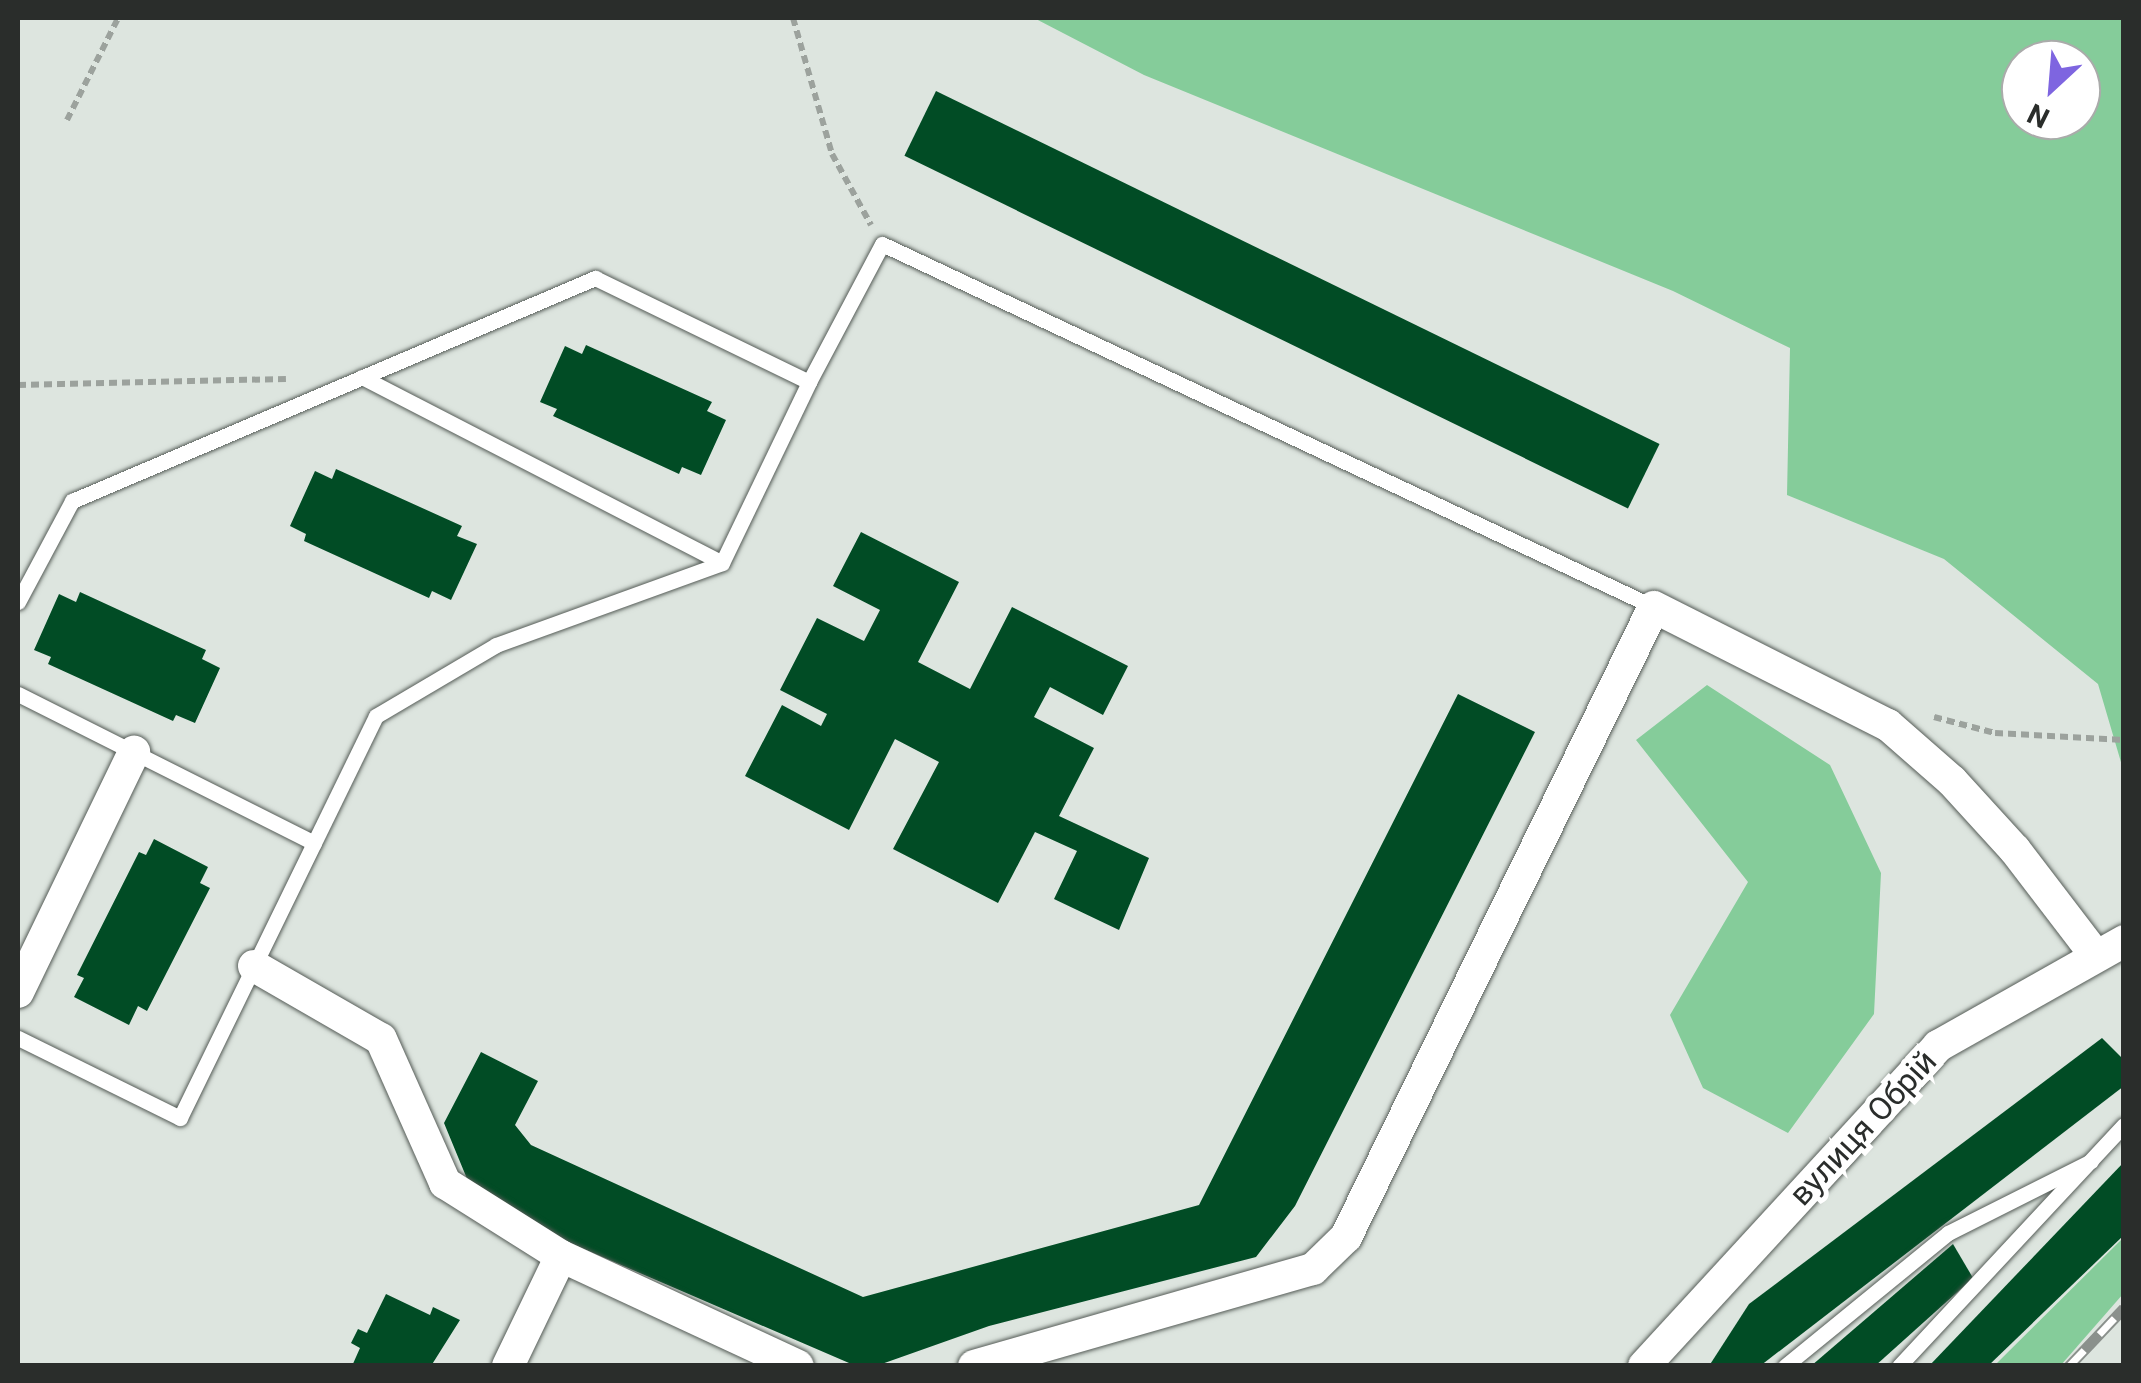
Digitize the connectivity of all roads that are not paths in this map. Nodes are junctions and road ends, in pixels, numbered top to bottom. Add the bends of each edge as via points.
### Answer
1 (362, 377) junction
2 (809, 382) junction
3 (722, 563) junction
4 (18, 602) edge
5 (1654, 607) junction
6 (18, 694) edge
7 (134, 752) junction
8 (314, 843) junction
9 (2110, 949) edge
10 (254, 966) junction
11 (18, 992) edge
12 (18, 1038) edge
13 (2124, 1125) edge
14 (2090, 1160) junction
15 (561, 1256) junction
16 (508, 1366) edge
17 (798, 1366) edge
18 (974, 1366) edge
19 (1644, 1366) edge
20 (1785, 1366) edge
21 (1899, 1366) edge

1 - 2 lane via 595,278
1 - 3 lane
1 - 4 lane via 72,501
2 - 3 lane
2 - 5 lane via 882,244
3 - 8 lane via 496,645 376,716
5 - 9 street via 1888,725
5 - 18 street via 1346,1237 1312,1269
6 - 7 lane
7 - 8 lane
7 - 11 street
8 - 10 lane
9 - 19 street, вулиця Обрій via 1938,1046
10 - 12 lane via 180,1118
10 - 15 street via 381,1038 445,1183
13 - 14 lane
14 - 20 lane via 1948,1233
14 - 21 lane
15 - 16 street
15 - 17 street

